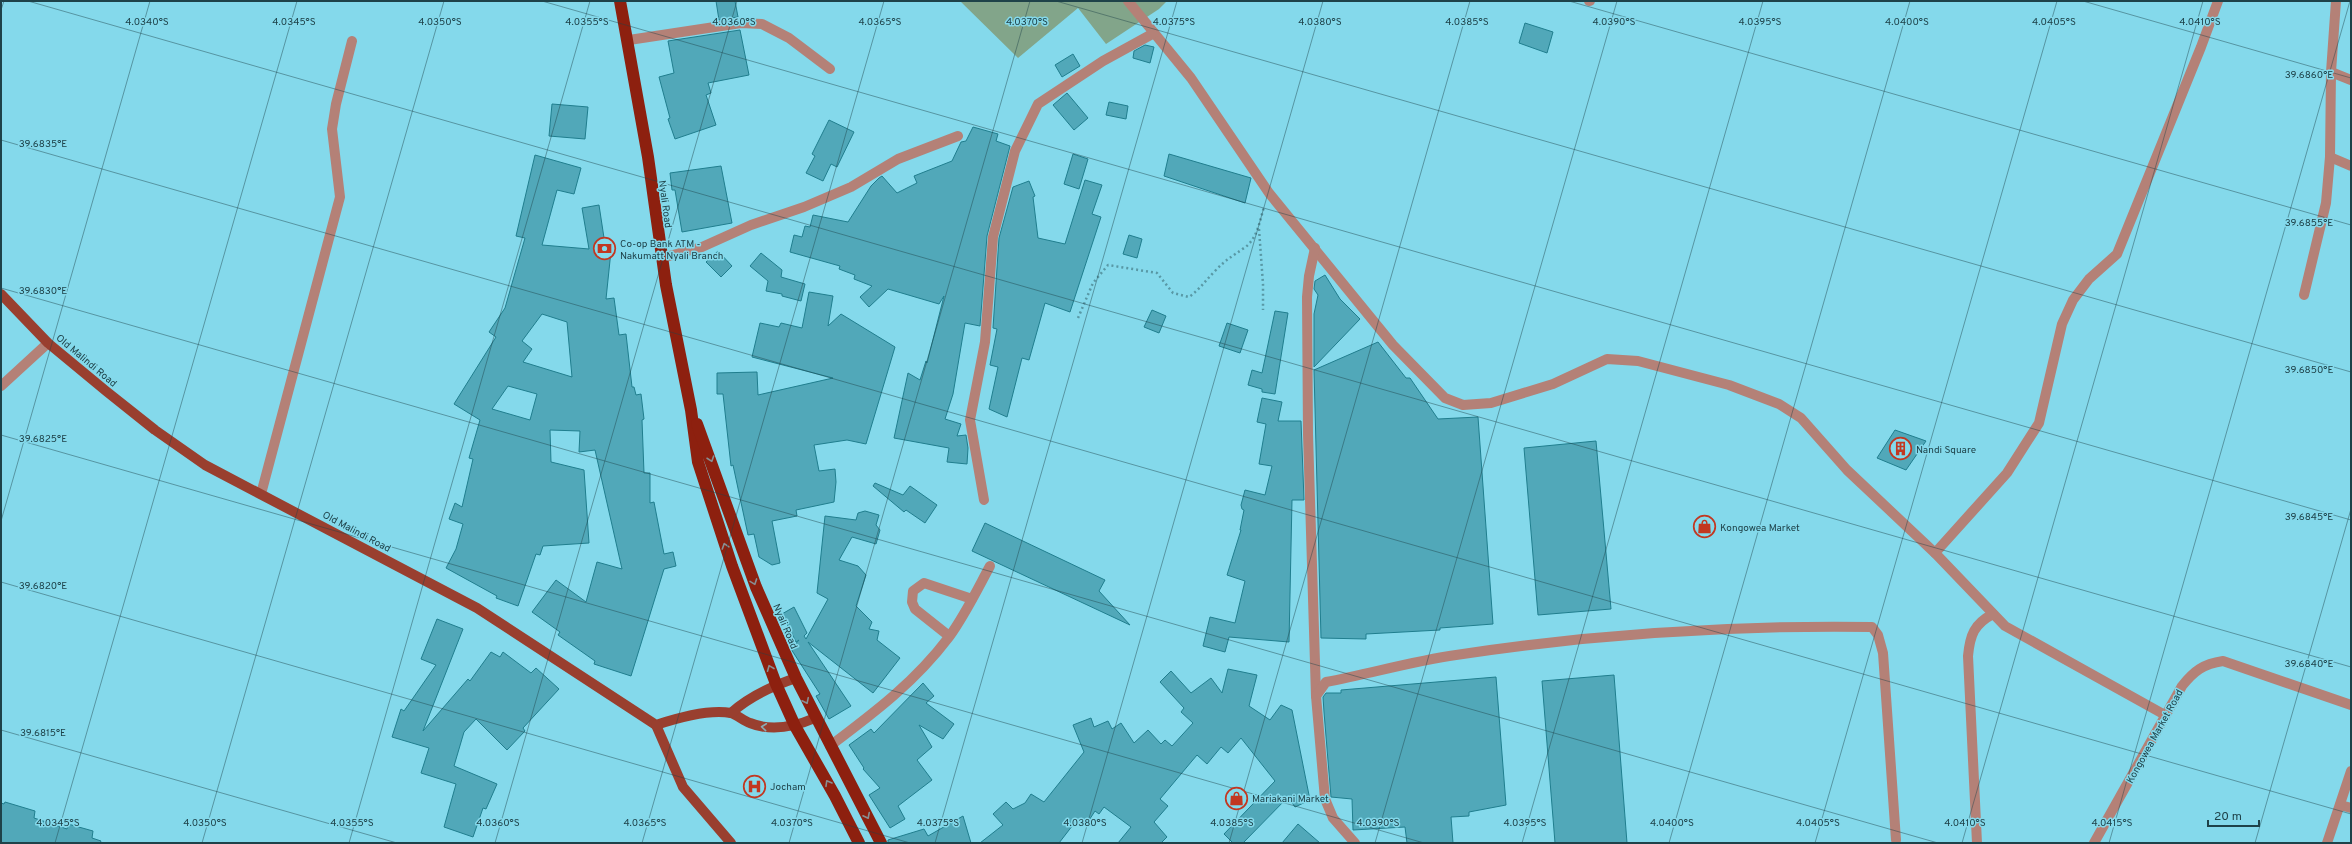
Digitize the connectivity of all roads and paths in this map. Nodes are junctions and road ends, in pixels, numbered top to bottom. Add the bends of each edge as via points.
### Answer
1 (620, 1) edge
2 (1128, 1) edge
3 (2218, 1) edge
4 (2336, 1) edge
5 (1154, 33) junction
6 (629, 40) junction
7 (352, 41) dead end
8 (830, 69) dead end
9 (2331, 72) junction
10 (2351, 80) edge
11 (958, 136) dead end
12 (2330, 157) junction
13 (2351, 166) edge
14 (1270, 193) junction
15 (1259, 228) junction
16 (1315, 248) junction
17 (662, 258) junction
18 (1, 294) edge
19 (2304, 295) dead end
20 (1263, 310) dead end
21 (1078, 318) dead end
22 (48, 343) junction
23 (1, 386) edge
24 (691, 410) junction
25 (261, 494) junction
26 (984, 500) dead end
27 (1935, 553) junction
28 (990, 566) dead end
29 (972, 599) junction
30 (1993, 614) junction
31 (949, 636) junction
32 (796, 678) junction
33 (776, 684) junction
34 (1316, 696) junction
35 (2351, 705) edge
36 (731, 713) junction
37 (2165, 715) junction
38 (815, 718) junction
39 (656, 725) junction
40 (795, 726) junction
41 (830, 746) junction
42 (2351, 771) edge
43 (2340, 805) junction
44 (2351, 808) edge
45 (1896, 840) dead end
46 (731, 843) edge
47 (858, 843) edge
48 (880, 843) edge
49 (1355, 843) edge
50 (1977, 843) edge
51 (2094, 843) edge
52 (2327, 843) edge

1 - 6 highway, Nyali Road
2 - 5 street
3 - 27 street via 2117,254 2089,279 2073,300 2062,324 2039,423 2007,473
4 - 9 street
5 - 14 street via 1191,78
5 - 26 street via 1103,61 1038,104 1015,151 993,237 985,342 970,420
6 - 8 street via 741,23 762,24 789,38
6 - 17 highway, Nyali Road
7 - 25 street via 332,129 340,198
9 - 10 street
9 - 12 street
11 - 17 street via 898,159 851,187 804,207 751,225 702,247
12 - 13 street
12 - 19 street via 2326,203
14 - 15 path
14 - 16 street
15 - 20 path
15 - 21 path via 1246,248 1233,254 1202,288 1189,297 1173,294 1157,273 1108,265 1093,283
16 - 27 street via 1393,345 1445,398 1463,405 1491,403 1553,384 1607,359 1638,361 1729,385 1779,404 1801,418 1847,470
16 - 34 street via 1309,276 1307,305
17 - 24 highway, Nyali Road
18 - 22 main road, Old Malindi Road
22 - 23 street
22 - 25 main road, Old Malindi Road via 155,430 205,465
24 -> 32 highway, Nyali Road via 710,454 756,587
33 -> 24 highway, Nyali Road via 732,566 698,462
25 - 39 main road, Old Malindi Road via 477,608
27 - 30 street
28 - 29 street
29 - 31 street
29 - 31 street via 924,583 913,591 912,602 915,609
30 - 37 street via 2019,634
30 - 50 street via 1981,621 1974,631 1968,656
31 - 41 street via 891,700
32 - 33 main road
32 -> 38 highway, Nyali Road
33 - 36 main road via 744,702
33 - 40 highway, Nyali Road
34 - 45 street via 1326,682 1454,655 1513,647 1678,630 1872,627 1878,635 1883,653
34 - 49 street via 1325,799 1333,818
35 - 37 street, Kongowea Market Road via 2223,661 2208,664 2195,671 2182,686
36 - 39 main road via 689,715
40 -> 36 main road via 756,726
37 - 51 street, Kongowea Market Road
38 - 40 main road
38 - 41 highway, Nyali Road
39 - 46 main road via 682,787
47 -> 40 highway, Nyali Road via 835,796
41 -> 48 highway, Nyali Road
42 - 43 street
43 - 44 street
43 - 52 street

